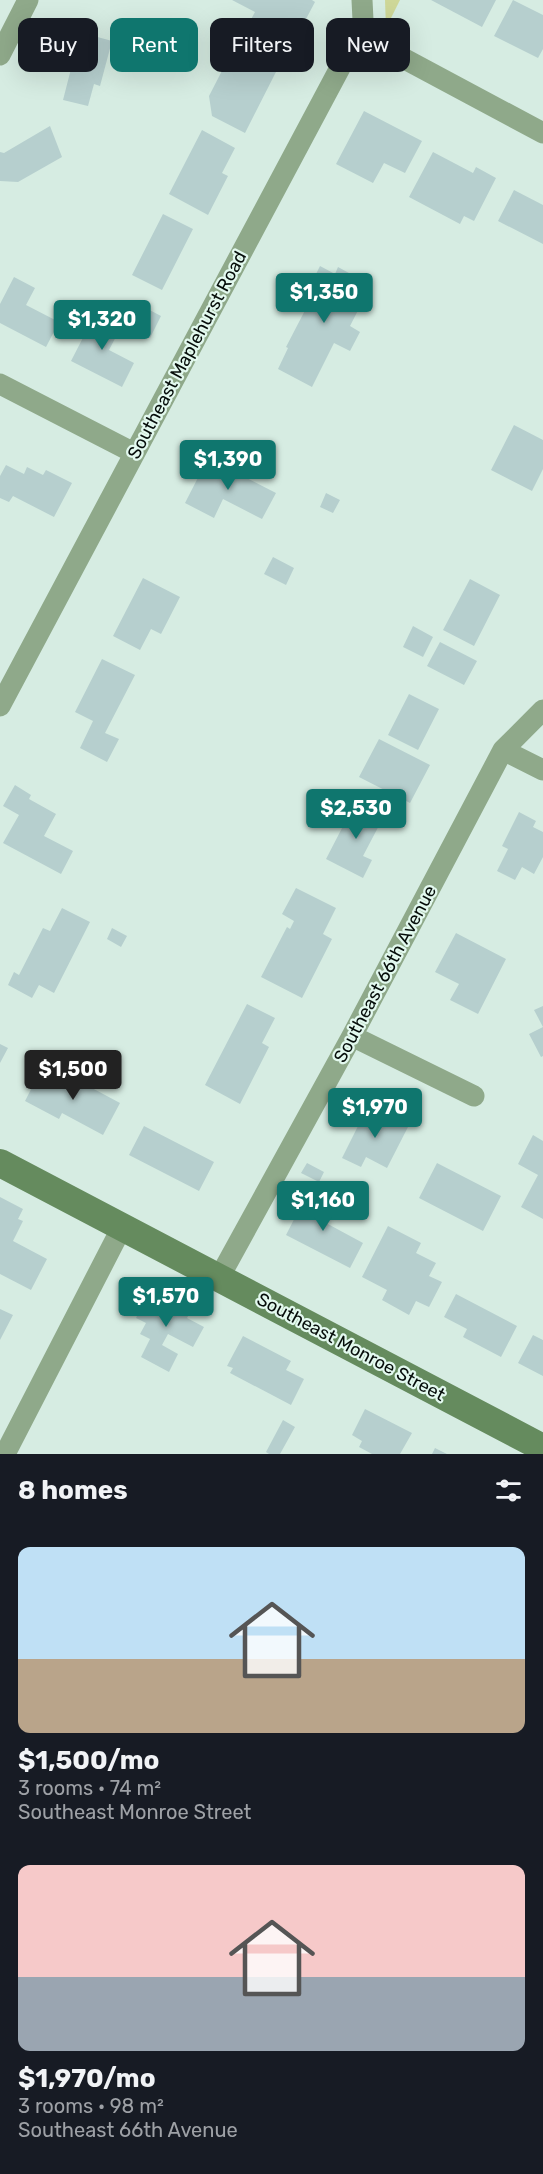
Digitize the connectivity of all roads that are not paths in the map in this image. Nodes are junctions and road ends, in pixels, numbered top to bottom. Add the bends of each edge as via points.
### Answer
1 (28, 0) edge
2 (363, 0) edge
3 (363, 18) edge
4 (0, 55) edge
5 (410, 62) edge
6 (338, 72) edge
7 (543, 133) edge
8 (0, 384) edge
9 (134, 453) junction
10 (0, 706) edge
11 (543, 710) edge
12 (503, 750) junction
13 (543, 770) edge
14 (352, 1036) junction
15 (474, 1096) dead end
16 (0, 1163) edge
17 (122, 1227) junction
18 (219, 1278) junction
19 (543, 1448) edge
20 (5, 1454) edge

1 - 4 street
2 - 3 street, Southeast Maplehurst Road
5 - 7 street
6 - 9 street, Southeast Maplehurst Road
8 - 9 street
9 - 10 street, Southeast Maplehurst Road
11 - 12 street, Southeast 66th Avenue
12 - 13 street
12 - 14 street, Southeast 66th Avenue
14 - 15 street
14 - 18 street, Southeast 66th Avenue
16 - 17 street, Southeast Monroe Street
17 - 18 street, Southeast Monroe Street
17 - 20 street
18 - 19 street, Southeast Monroe Street

